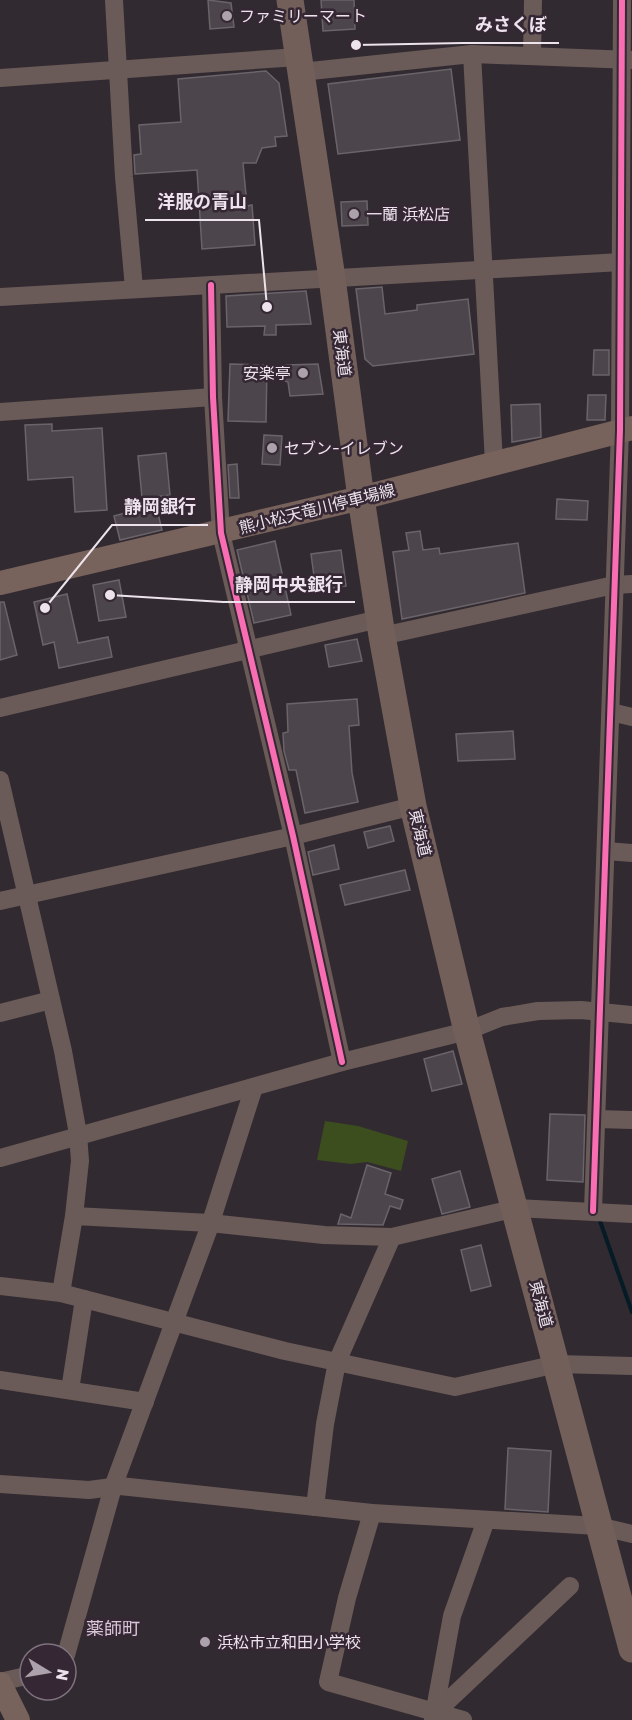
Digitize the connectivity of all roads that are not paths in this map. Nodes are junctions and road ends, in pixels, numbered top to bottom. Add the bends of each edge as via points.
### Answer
1 (114, 0) edge
2 (290, 0) edge
3 (533, 0) edge
4 (622, 0) edge
5 (472, 54) junction
6 (532, 56) junction
7 (627, 60) edge
8 (299, 65) junction
9 (118, 72) junction
10 (0, 78) edge
11 (621, 262) junction
12 (484, 272) junction
13 (332, 279) junction
14 (211, 285) junction
15 (134, 288) junction
16 (0, 297) edge
17 (626, 344) edge
18 (213, 397) junction
19 (0, 412) edge
20 (626, 429) edge
21 (626, 459) edge
22 (494, 463) junction
23 (361, 498) junction
24 (220, 533) junction
25 (0, 583) edge
26 (623, 585) edge
27 (381, 627) junction
28 (250, 650) junction
29 (0, 708) edge
30 (611, 712) junction
31 (632, 717) edge
32 (0, 780) edge
33 (413, 806) junction
34 (293, 836) junction
35 (606, 851) junction
36 (632, 853) edge
37 (26, 894) junction
38 (0, 901) edge
39 (51, 1000) junction
40 (0, 1013) edge
41 (600, 1013) junction
42 (632, 1015) edge
43 (467, 1031) junction
44 (342, 1062) junction
45 (254, 1087) junction
46 (597, 1119) junction
47 (632, 1120) edge
48 (78, 1134) junction
49 (0, 1158) edge
50 (516, 1208) junction
51 (593, 1211) junction
52 (632, 1214) edge
53 (74, 1216) junction
54 (210, 1223) junction
55 (392, 1237) junction
56 (0, 1286) edge
57 (61, 1293) junction
58 (84, 1299) junction
59 (176, 1322) junction
60 (337, 1362) junction
61 (557, 1364) junction
62 (632, 1366) edge
63 (0, 1380) edge
64 (70, 1390) junction
65 (145, 1402) junction
66 (0, 1484) edge
67 (113, 1487) junction
68 (315, 1507) junction
69 (372, 1513) junction
70 (486, 1520) junction
71 (598, 1526) junction
72 (632, 1534) edge
73 (570, 1586) dead end
74 (70, 1642) edge
75 (632, 1649) edge
76 (18, 1678) edge
77 (0, 1683) edge
78 (434, 1717) edge
79 (18, 1720) edge
80 (463, 1720) edge

1 - 9 street
2 - 8 highway, 東海道
3 - 6 street
4 - 7 street
5 - 6 street
5 - 8 street
5 - 12 street
6 - 7 street
7 - 11 street
8 - 9 street
8 - 13 highway, 東海道
9 - 10 street
9 - 15 street
11 - 12 street
11 - 17 street
12 - 13 street
12 - 22 street
13 - 14 street
13 - 23 highway, 東海道
14 - 15 street
14 - 18 street
15 - 16 street
17 - 20 street
18 - 19 street
18 - 24 street
20 - 21 street
20 - 22 main road, 熊小松天竜川停車場線
21 - 26 street
22 - 23 main road, 熊小松天竜川停車場線
23 - 24 main road, 熊小松天竜川停車場線
23 - 27 highway, 東海道
24 - 25 main road, 熊小松天竜川停車場線
24 - 28 street
26 - 27 street
26 - 30 street
27 - 28 street
27 - 33 highway, 東海道
28 - 29 street
28 - 34 street
30 - 31 street
30 - 35 street
32 - 37 street
33 - 34 street
33 - 43 highway, 東海道
34 - 37 street
34 - 44 street
35 - 36 street
35 - 41 street
37 - 38 street
37 - 39 street
39 - 40 street
39 - 48 street
41 - 42 street
41 - 43 street via 538,1011 502,1017
41 - 46 street
43 - 44 street
43 - 50 highway, 東海道
44 - 45 street
45 - 48 street
45 - 54 street
46 - 47 street
46 - 51 street
48 - 49 street
48 - 53 street via 80,1161
50 - 51 street
50 - 55 street
50 - 61 highway, 東海道
51 - 52 street
53 - 54 street
53 - 57 street
54 - 55 street via 324,1235
54 - 59 street
55 - 60 street
56 - 57 street
57 - 58 street
58 - 59 street
58 - 64 street
59 - 60 street
59 - 65 street
60 - 61 street via 455,1387
60 - 68 street
61 - 62 street
61 - 71 highway, 東海道
63 - 64 street
64 - 65 street
65 - 67 street
66 - 67 street via 89,1490
67 - 68 street
67 - 74 street
68 - 69 street
69 - 70 street
69 - 78 street via 328,1682
70 - 71 street
70 - 78 street via 452,1616
71 - 72 street
71 - 75 highway, 東海道
73 - 78 street
76 - 77 street
77 - 79 main road
78 - 80 street

